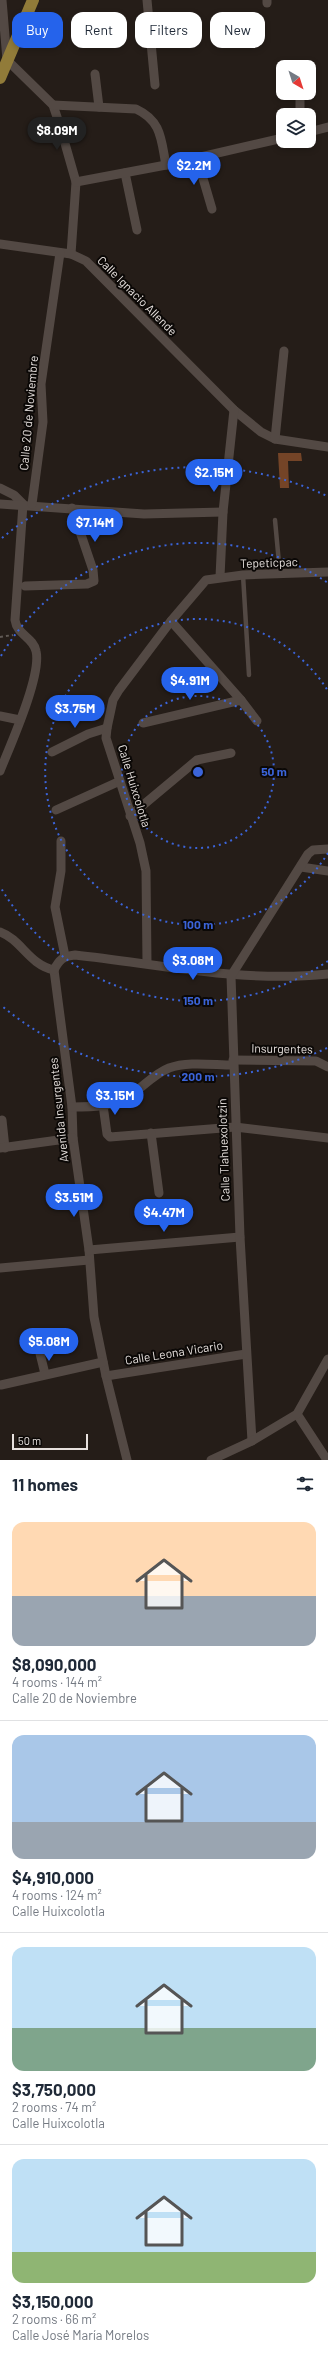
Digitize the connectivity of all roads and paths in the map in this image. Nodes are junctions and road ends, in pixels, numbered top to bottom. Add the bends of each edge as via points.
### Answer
1 (2, 0) edge
2 (33, 0) edge
3 (147, 0) edge
4 (7, 60) junction
5 (95, 74) dead end
6 (0, 78) edge
7 (155, 85) dead end
8 (53, 105) junction
9 (99, 107) junction
10 (328, 127) edge
11 (316, 130) edge
12 (276, 140) edge
13 (197, 158) junction
14 (166, 165) junction
15 (125, 173) junction
16 (76, 182) junction
17 (212, 209) dead end
18 (137, 230) dead end
19 (0, 244) edge
20 (60, 253) junction
21 (71, 254) junction
22 (284, 351) dead end
23 (234, 410) junction
24 (275, 439) junction
25 (328, 447) edge
26 (0, 488) edge
27 (0, 504) edge
28 (23, 504) junction
29 (32, 504) junction
30 (72, 508) junction
31 (223, 512) junction
32 (274, 520) dead end
33 (328, 572) edge
34 (280, 574) junction
35 (243, 575) junction
36 (220, 577) junction
37 (210, 579) joint
38 (25, 586) dead end
39 (170, 621) junction
40 (20, 632) junction
41 (0, 637) edge
42 (249, 675) dead end
43 (241, 700) junction
44 (0, 716) edge
45 (20, 720) junction
46 (257, 721) dead end
47 (143, 723) dead end
48 (107, 728) junction
49 (52, 752) dead end
50 (230, 753) dead end
51 (0, 771) edge
52 (120, 781) junction
53 (56, 810) dead end
54 (130, 816) junction
55 (61, 841) dead end
56 (328, 849) edge
57 (301, 867) junction
58 (328, 871) edge
59 (0, 932) edge
60 (65, 956) junction
61 (147, 963) junction
62 (54, 970) junction
63 (328, 974) edge
64 (231, 976) junction
65 (233, 1063) junction
66 (328, 1066) edge
67 (103, 1105) junction
68 (72, 1107) junction
69 (2, 1120) dead end
70 (235, 1127) junction
71 (151, 1133) junction
72 (73, 1138) junction
73 (328, 1138) edge
74 (3, 1148) edge
75 (159, 1193) dead end
76 (240, 1237) junction
77 (89, 1250) junction
78 (89, 1260) junction
79 (0, 1268) edge
80 (35, 1334) dead end
81 (246, 1354) junction
82 (328, 1359) edge
83 (103, 1362) junction
84 (45, 1374) junction
85 (106, 1376) junction
86 (0, 1386) edge
87 (297, 1414) junction
88 (252, 1441) junction
89 (128, 1460) edge
90 (211, 1460) edge
91 (327, 1460) edge

1 - 4 street
2 - 4 main road
3 - 7 street
4 - 6 main road
4 - 8 street
5 - 9 street
8 - 9 street
8 - 16 street
9 - 14 street via 136,109 148,114 158,126
10 - 11 street
12 - 13 street
13 - 14 street
13 - 17 street
14 - 15 street
15 - 16 street
15 - 18 street
16 - 21 street
19 - 20 street, Calle Ignacio Allende
20 - 21 street, Calle Ignacio Allende
20 - 29 street, Calle 20 de Noviembre via 41,384 43,422
21 - 23 street, Calle Ignacio Allende via 86,261
22 - 24 street
23 - 24 street, Calle Ignacio Allende via 261,432
23 - 31 street
24 - 25 street
26 - 28 street via 14,495
27 - 28 street
28 - 29 street
28 - 40 street via 15,620
29 - 30 street
30 - 31 street via 144,514
30 - 38 street via 93,570 94,581 87,584
31 - 36 street
32 - 34 lane
33 - 34 street, Tepeticpac
34 - 35 street, Tepeticpac
35 - 36 street, Tepeticpac
35 - 42 lane
36 - 37 street, Tepeticpac
37 - 39 street, Calle Huixcolotla via 203,582
39 - 43 street
39 - 48 street, Calle Huixcolotla via 113,700
40 - 41 path via 10,637
40 - 45 street via 33,643 37,652
43 - 46 street
43 - 47 street
44 - 45 street
45 - 51 street
48 - 49 street via 88,734
48 - 52 street, Calle Huixcolotla via 106,738
50 - 54 street via 197,760
52 - 53 street
52 - 54 street, Calle Huixcolotla
54 - 61 street, Calle Huixcolotla via 140,843 146,871
55 - 60 street via 61,871 55,907
56 - 57 street via 313,850
57 - 58 street
57 - 64 street
59 - 62 street via 6,934 32,960 42,967
60 - 61 street
60 - 62 street
61 - 64 street
62 - 68 street, Avenida Insurgentes
63 - 64 street
64 - 65 street, Calle Tlahuexolotzin
65 - 66 street, Insurgentes via 316,1060
65 - 67 street, Insurgentes via 170,1067 130,1097
65 - 70 street, Calle Tlahuexolotzin
67 - 68 street, Insurgentes
67 - 71 street via 108,1136
68 - 72 street, Avenida Insurgentes
69 - 74 street
70 - 71 street
70 - 73 street
70 - 76 street, Calle Tlahuexolotzin
71 - 75 street
72 - 74 street
72 - 77 street, Avenida Insurgentes
76 - 77 street
76 - 81 street, Calle Tlahuexolotzin
77 - 78 street, Avenida Insurgentes
78 - 79 street
78 - 83 street, Avenida Insurgentes via 94,1317
80 - 84 street
81 - 85 street, Calle Leona Vicario
81 - 88 street, Calle Tlahuexolotzin
82 - 87 street
83 - 84 street
83 - 85 street, Avenida Insurgentes
84 - 86 street
85 - 89 street, Avenida Insurgentes
87 - 88 street
87 - 91 street
88 - 90 street

